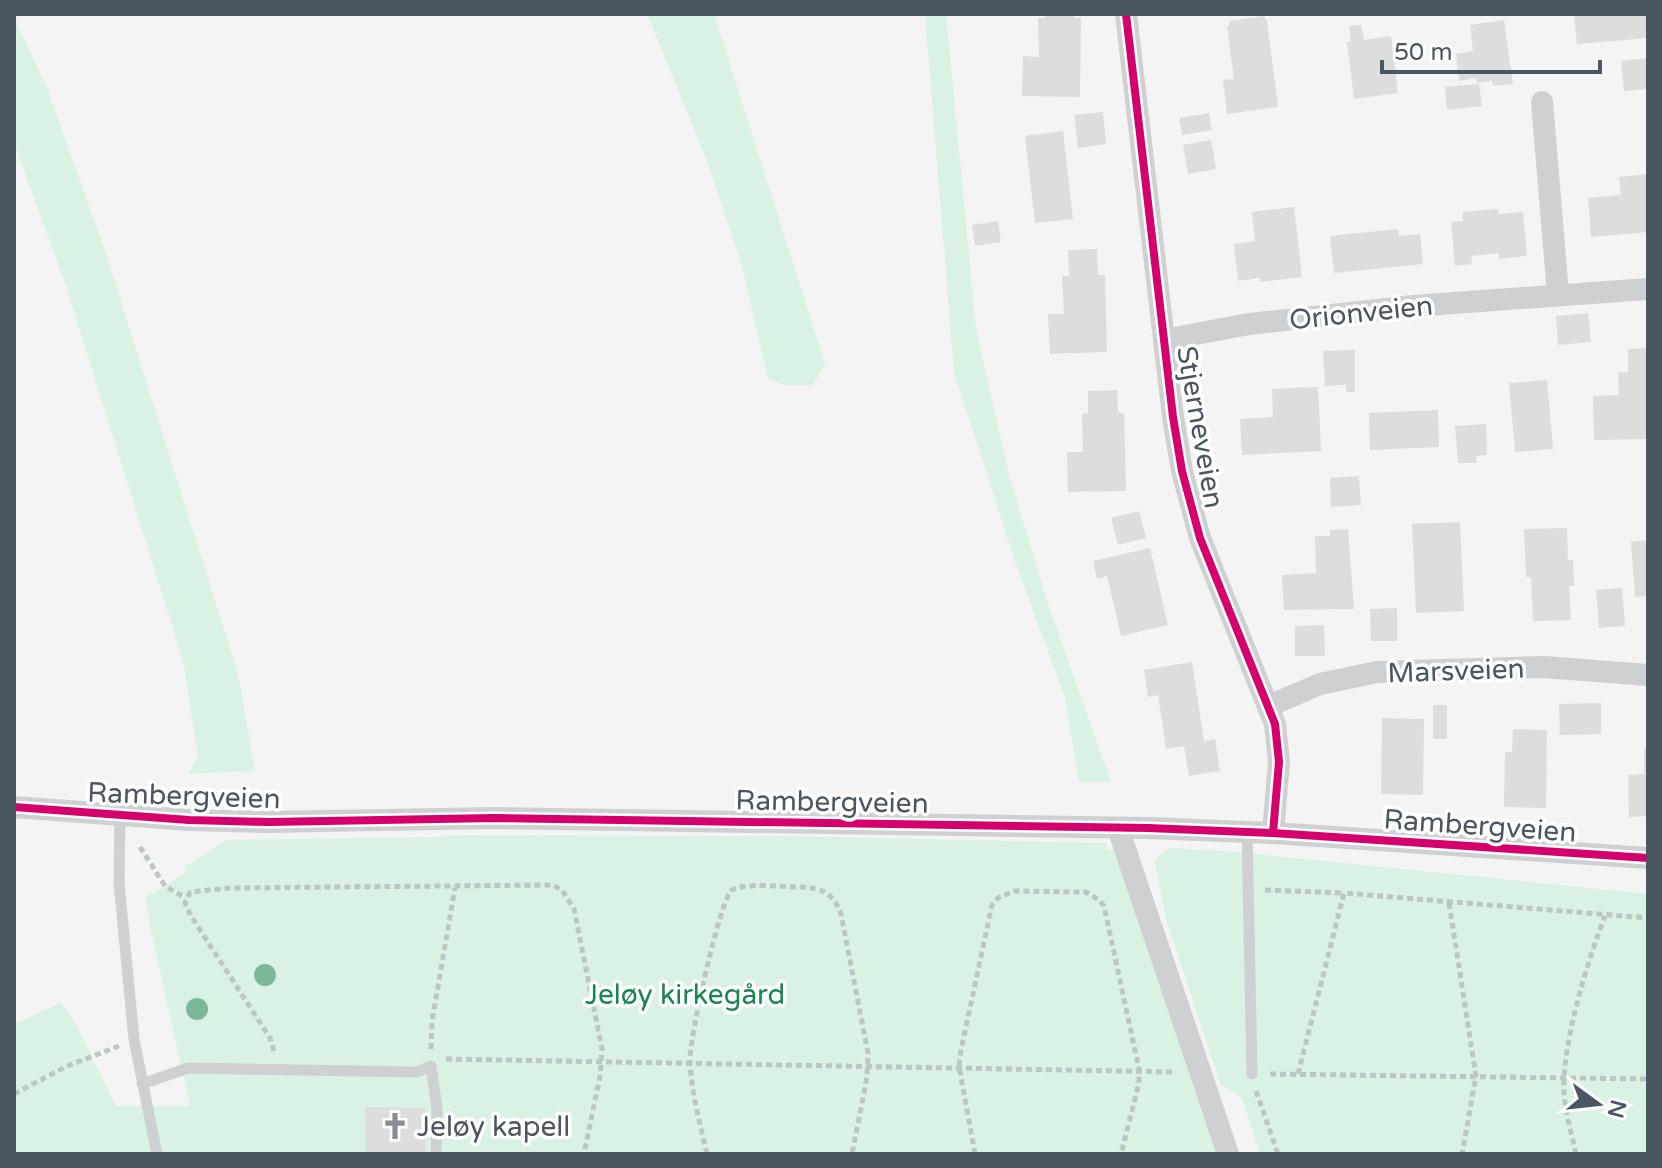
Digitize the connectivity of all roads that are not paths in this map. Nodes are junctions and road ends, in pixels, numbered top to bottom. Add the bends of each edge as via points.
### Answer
1 (1126, 14) edge
2 (1542, 102) dead end
3 (1648, 289) edge
4 (1558, 294) junction
5 (1164, 340) junction
6 (1648, 675) edge
7 (1269, 706) junction
8 (14, 807) edge
9 (120, 816) junction
10 (1118, 828) junction
11 (1247, 831) junction
12 (1273, 833) junction
13 (1648, 858) edge
14 (1252, 1074) road end
15 (142, 1084) junction
16 (157, 1154) edge
17 (436, 1154) edge
18 (1228, 1154) edge

1 - 5 street, Stjerneveien
2 - 4 street
3 - 4 street, Orionveien
4 - 5 street, Orionveien via 1249,324
5 - 7 street, Stjerneveien via 1191,510
6 - 7 street, Marsveien via 1528,667 1377,672 1320,684
7 - 12 street, Stjerneveien via 1279,762
8 - 9 street, Rambergveien
9 - 10 street, Rambergveien via 269,822 494,818
9 - 15 lane via 119,883
10 - 11 street, Rambergveien
10 - 18 street
11 - 12 street, Rambergveien
11 - 14 lane
12 - 13 street, Rambergveien
15 - 16 lane
15 - 17 lane via 188,1068 417,1072 431,1066

